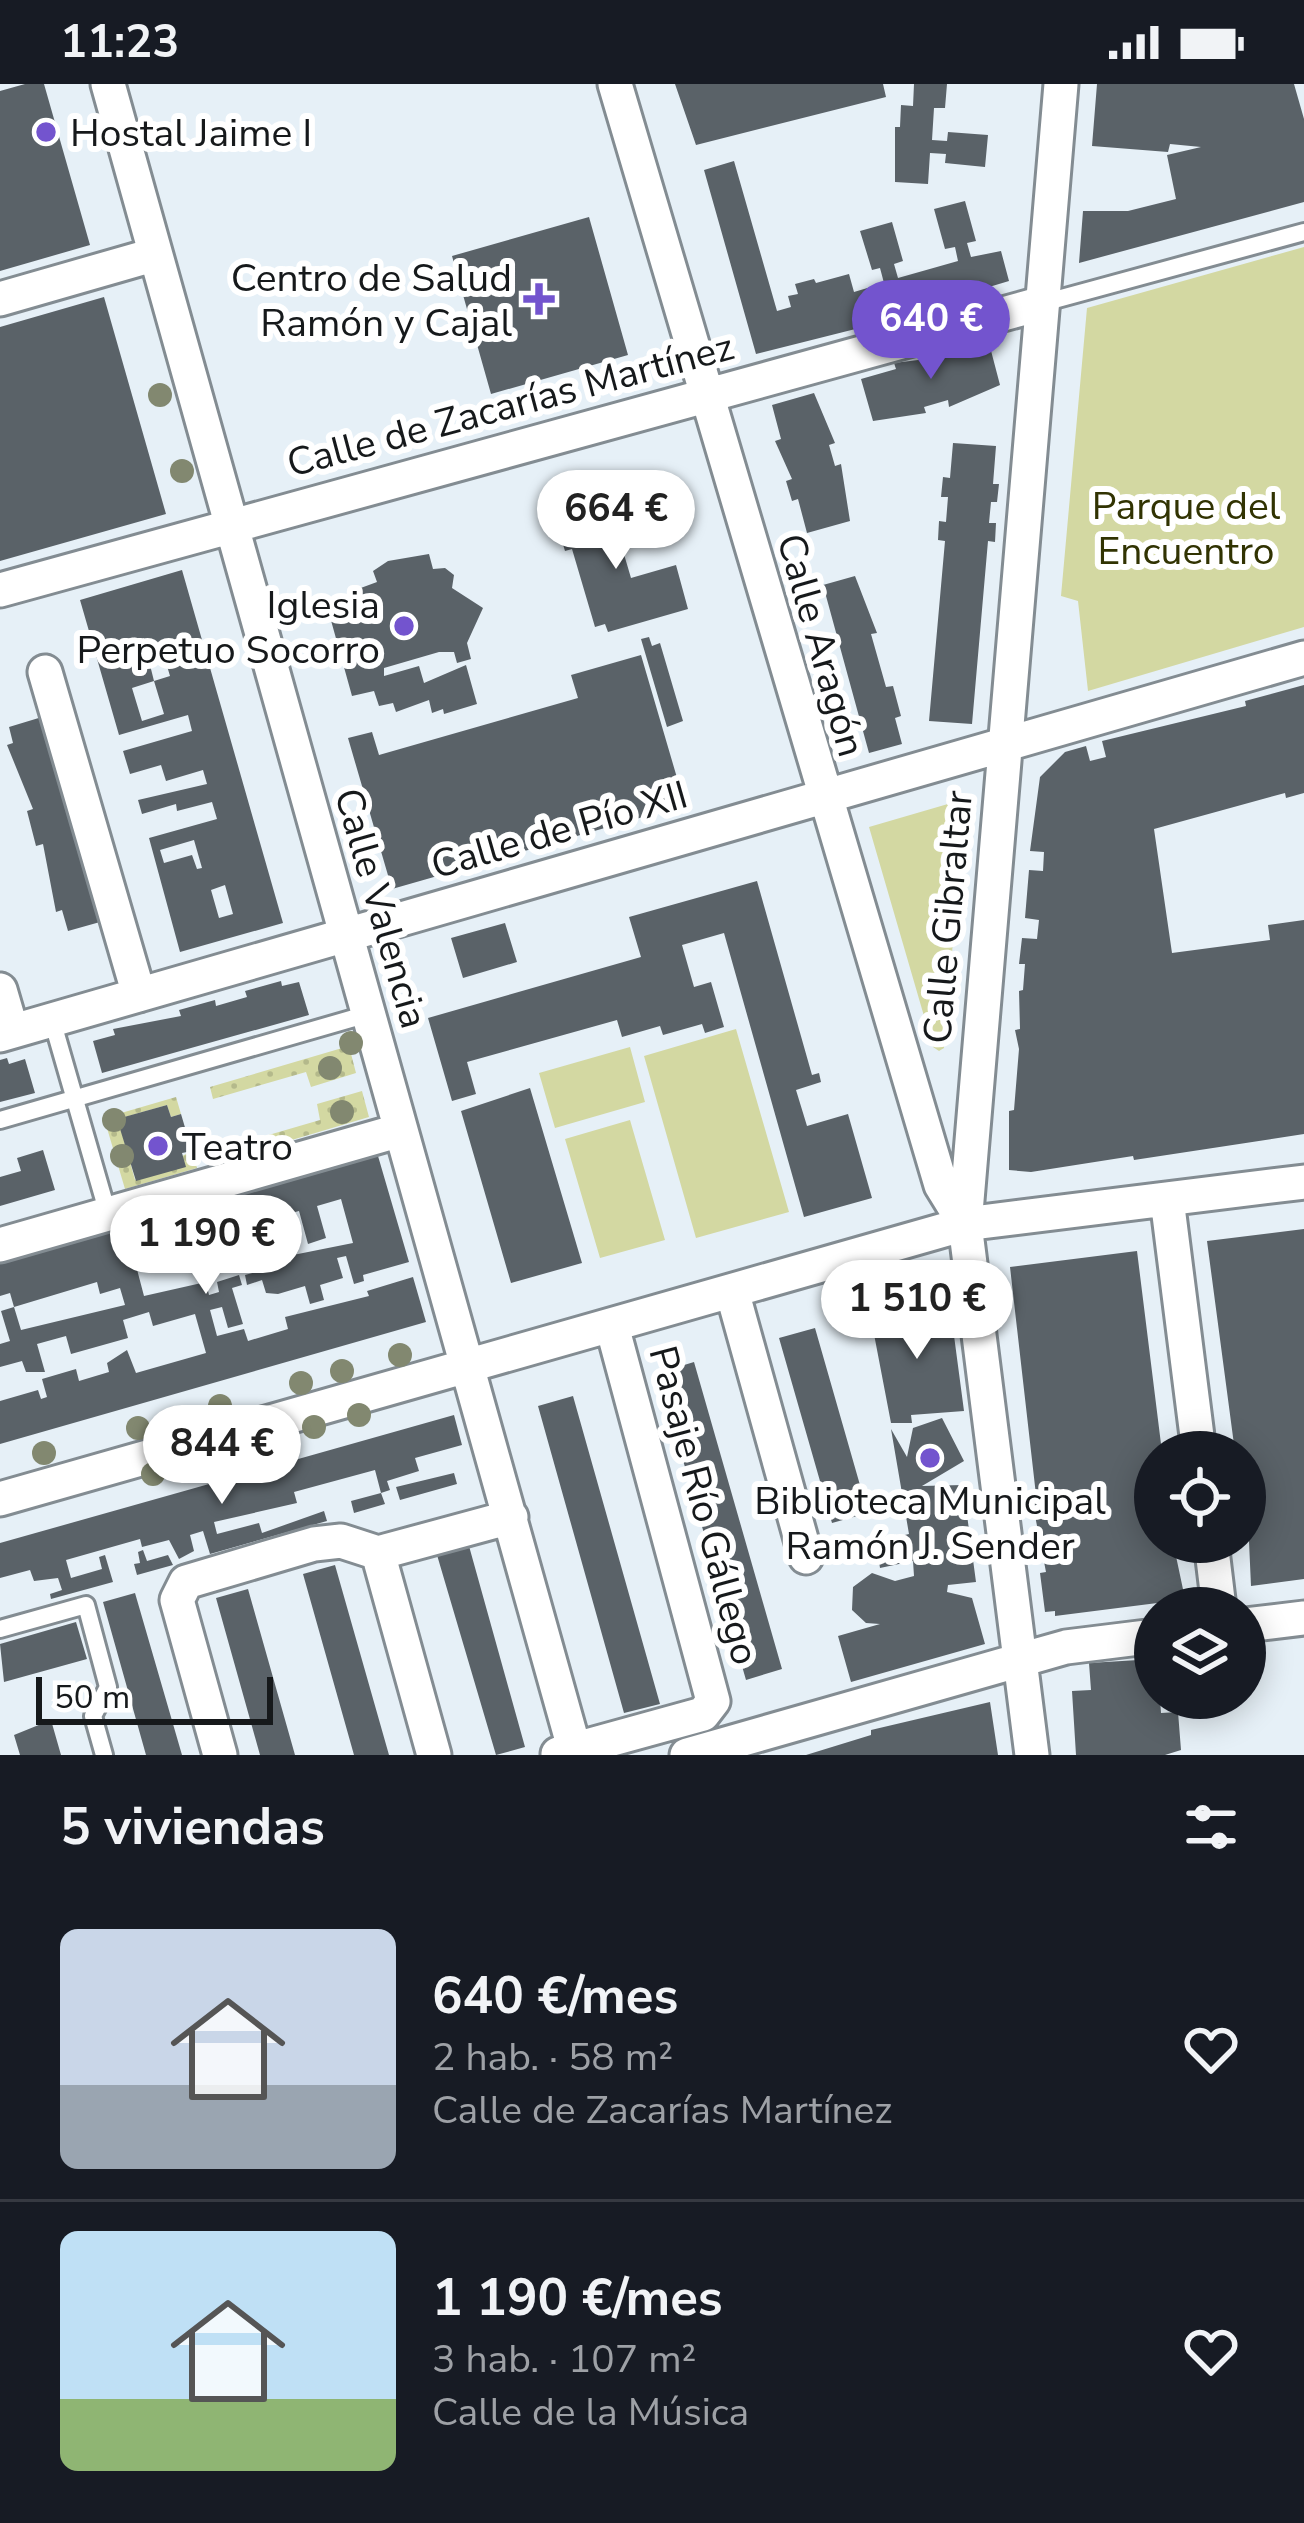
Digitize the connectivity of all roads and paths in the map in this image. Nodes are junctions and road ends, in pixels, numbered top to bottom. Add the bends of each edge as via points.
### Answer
1 (107, 84) edge
2 (616, 84) edge
3 (1061, 84) edge
4 (1304, 232) edge
5 (153, 255) junction
6 (0, 298) edge
7 (1043, 303) junction
8 (706, 394) junction
9 (228, 525) junction
10 (0, 590) edge
11 (1304, 658) edge
12 (45, 672) dead end
13 (1004, 743) junction
14 (822, 795) junction
15 (347, 935) junction
16 (0, 990) edge
17 (140, 994) junction
18 (368, 1014) junction
19 (52, 1020) junction
20 (6, 1033) edge
21 (977, 1065) junction
22 (911, 1085) junction
23 (74, 1098) junction
24 (0, 1120) edge
25 (401, 1130) junction
26 (1304, 1182) edge
27 (1167, 1198) junction
28 (108, 1214) junction
29 (964, 1224) junction
30 (0, 1245) edge
31 (731, 1291) junction
32 (612, 1326) junction
33 (467, 1364) junction
34 (1196, 1431) edge
35 (0, 1499) edge
36 (512, 1516) junction
37 (378, 1553) junction
38 (806, 1557) dead end
39 (1304, 1618) edge
40 (1266, 1623) edge
41 (0, 1629) edge
42 (1134, 1639) edge
43 (1021, 1660) junction
44 (568, 1753) edge
45 (104, 1755) edge
46 (220, 1755) edge
47 (434, 1755) edge
48 (687, 1755) edge
49 (1033, 1755) edge

1 - 5 street, Calle Valencia
2 - 8 street, Calle Aragón
3 - 7 street, Calle Gibraltar
4 - 7 lane
5 - 6 street
5 - 9 street, Calle Valencia
7 - 8 street, Calle de Zacarías Martínez
7 - 13 street, Calle Gibraltar
8 - 9 street, Calle de Zacarías Martínez
8 - 14 street, Calle Aragón
9 - 10 street, Calle de Zacarías Martínez
9 - 15 street, Calle Valencia
11 - 13 street, Calle de Pío XII
12 - 17 street
13 - 14 street, Calle de Pío XII
13 - 21 street, Calle Gibraltar
14 - 15 street, Calle de Pío XII
14 - 22 street, Calle Aragón
15 - 17 street, Calle de Pío XII
15 - 18 street, Calle Valencia
16 - 20 street
17 - 19 street, Calle de Pío XII
18 - 23 lane
18 - 25 street, Calle Valencia
19 - 20 street, Calle de Pío XII
19 - 23 lane
21 - 22 street via 969,1086 951,1097 926,1098
21 - 29 street, Calle Gibraltar
22 - 29 street, Calle Aragón via 941,1185
23 - 24 lane
23 - 28 lane
25 - 28 street
25 - 33 street, Calle Valencia
26 - 27 street
27 - 29 street
27 - 34 street
28 - 30 street
29 - 31 street
29 - 43 street, Calle Gibraltar
31 - 32 street
31 - 38 street
32 - 33 street
32 - 44 street, Pasaje Río Gállego via 713,1701 703,1714
33 - 35 street
33 - 36 street, Calle Valencia
36 - 37 street
36 - 44 street, Calle Valencia
37 - 46 street via 341,1541 314,1544 186,1582 177,1600
37 - 47 street
39 - 40 street
41 - 45 lane via 86,1605 108,1687 93,1716
42 - 43 street
43 - 48 street
43 - 49 street, Calle Gibraltar

